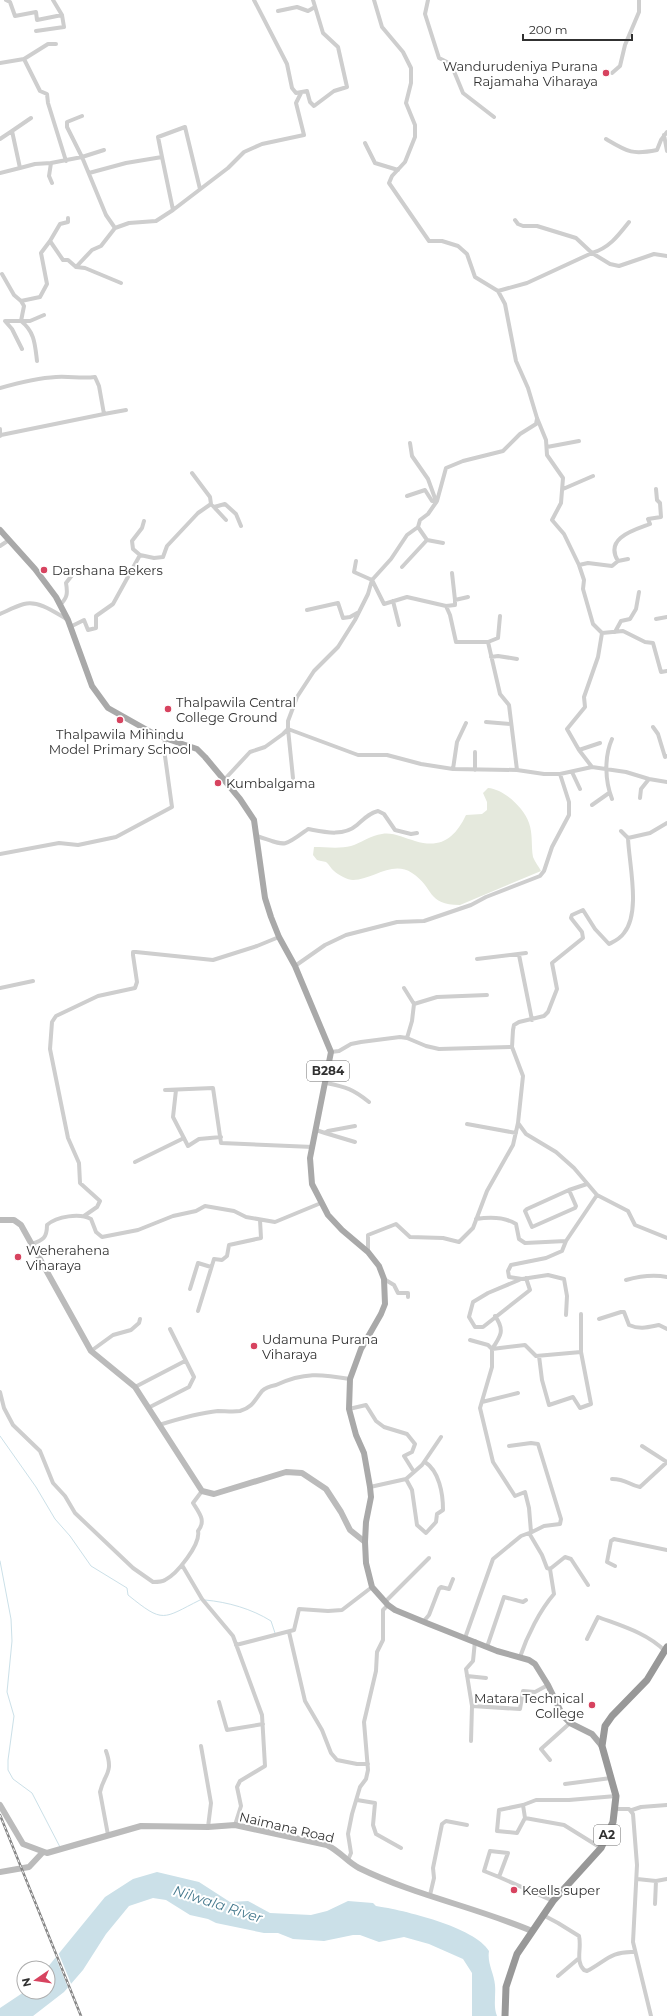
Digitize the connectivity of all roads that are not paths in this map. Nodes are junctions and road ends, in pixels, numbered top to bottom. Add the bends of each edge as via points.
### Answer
1 (6, 0) edge
2 (53, 0) edge
3 (254, 0) edge
4 (313, 0) edge
5 (374, 0) edge
6 (428, 0) edge
7 (639, 0) edge
8 (315, 7) junction
9 (278, 11) dead end
10 (62, 16) junction
11 (36, 31) dead end
12 (56, 44) dead end
13 (24, 59) junction
14 (0, 63) edge
15 (612, 72) dead end
16 (301, 93) junction
17 (82, 116) dead end
18 (494, 117) dead end
19 (31, 118) dead end
20 (12, 132) junction
21 (666, 133) edge
22 (0, 139) edge
23 (606, 139) dead end
24 (365, 143) dead end
25 (104, 150) dead end
26 (667, 151) edge
27 (82, 157) junction
28 (162, 157) junction
29 (66, 161) junction
30 (52, 163) junction
31 (20, 168) junction
32 (398, 170) junction
33 (0, 173) edge
34 (89, 173) junction
35 (52, 183) dead end
36 (200, 189) junction
37 (173, 210) junction
38 (68, 218) dead end
39 (515, 220) dead end
40 (629, 222) dead end
41 (115, 228) junction
42 (50, 241) junction
43 (592, 253) junction
44 (667, 256) edge
45 (76, 267) junction
46 (2, 274) dead end
47 (120, 283) dead end
48 (498, 291) junction
49 (21, 301) junction
50 (44, 315) dead end
51 (21, 321) junction
52 (22, 349) dead end
53 (37, 362) dead end
54 (0, 388) edge
55 (126, 410) dead end
56 (104, 414) junction
57 (537, 418) junction
58 (0, 429) edge
59 (0, 436) edge
60 (579, 441) dead end
61 (410, 443) dead end
62 (547, 447) junction
63 (192, 473) dead end
64 (593, 476) dead end
65 (563, 489) junction
66 (656, 489) dead end
67 (407, 496) dead end
68 (437, 501) junction
69 (213, 506) junction
70 (226, 520) dead end
71 (144, 521) dead end
72 (241, 526) dead end
73 (418, 527) junction
74 (3, 535) edge
75 (427, 540) junction
76 (443, 543) dead end
77 (0, 546) edge
78 (140, 555) junction
79 (628, 559) dead end
80 (356, 561) dead end
81 (618, 561) junction
82 (579, 565) junction
83 (402, 567) dead end
84 (452, 573) dead end
85 (73, 574) dead end
86 (372, 580) junction
87 (639, 592) dead end
88 (468, 597) dead end
89 (456, 600) junction
90 (393, 601) junction
91 (60, 605) junction
92 (446, 606) junction
93 (307, 610) dead end
94 (359, 612) junction
95 (0, 614) edge
96 (500, 616) dead end
97 (667, 617) edge
98 (656, 619) dead end
99 (68, 620) junction
100 (399, 625) dead end
101 (70, 627) junction
102 (615, 632) junction
103 (602, 633) junction
104 (488, 642) junction
105 (491, 657) junction
106 (518, 659) dead end
107 (667, 671) edge
108 (486, 722) dead end
109 (466, 723) dead end
110 (510, 724) junction
111 (653, 727) dead end
112 (288, 729) junction
113 (166, 739) junction
114 (612, 739) dead end
115 (600, 743) dead end
116 (579, 750) junction
117 (476, 752) dead end
118 (667, 756) edge
119 (592, 767) junction
120 (607, 768) junction
121 (454, 769) junction
122 (476, 770) junction
123 (517, 770) junction
124 (572, 772) junction
125 (560, 774) junction
126 (293, 778) dead end
127 (648, 779) junction
128 (224, 780) junction
129 (667, 782) edge
130 (580, 789) dead end
131 (609, 792) junction
132 (640, 798) dead end
133 (612, 799) dead end
134 (592, 805) dead end
135 (667, 823) edge
136 (621, 831) dead end
137 (417, 833) dead end
138 (257, 836) junction
139 (628, 838) junction
140 (0, 854) edge
141 (279, 937) junction
142 (526, 953) dead end
143 (519, 955) junction
144 (477, 958) dead end
145 (295, 966) junction
146 (33, 981) dead end
147 (0, 988) edge
148 (404, 988) dead end
149 (487, 995) dead end
150 (414, 1004) junction
151 (532, 1020) junction
152 (407, 1038) junction
153 (512, 1047) junction
154 (331, 1052) junction
155 (326, 1083) junction
156 (165, 1090) dead end
157 (176, 1090) junction
158 (369, 1102) dead end
159 (518, 1123) junction
160 (468, 1124) dead end
161 (355, 1126) dead end
162 (316, 1130) junction
163 (325, 1133) junction
164 (516, 1133) junction
165 (220, 1137) junction
166 (184, 1138) junction
167 (355, 1142) dead end
168 (313, 1147) junction
169 (135, 1162) dead end
170 (587, 1184) junction
171 (569, 1190) junction
172 (597, 1195) junction
173 (321, 1204) junction
174 (84, 1216) junction
175 (0, 1220) edge
176 (260, 1220) junction
177 (476, 1220) junction
178 (667, 1238) edge
179 (566, 1241) junction
180 (32, 1244) junction
181 (368, 1252) junction
182 (211, 1267) junction
183 (667, 1277) edge
184 (384, 1279) junction
185 (524, 1279) junction
186 (626, 1280) dead end
187 (190, 1289) dead end
188 (408, 1297) dead end
189 (198, 1312) dead end
190 (581, 1314) dead end
191 (566, 1315) dead end
192 (495, 1316) junction
193 (140, 1319) dead end
194 (599, 1319) dead end
195 (170, 1329) dead end
196 (667, 1329) edge
197 (470, 1340) dead end
198 (492, 1349) junction
199 (91, 1351) junction
200 (581, 1352) junction
201 (539, 1356) junction
202 (185, 1360) junction
203 (350, 1379) junction
204 (135, 1387) junction
205 (0, 1392) edge
206 (518, 1393) dead end
207 (482, 1402) junction
208 (148, 1408) junction
209 (349, 1409) junction
210 (159, 1425) junction
211 (441, 1437) dead end
212 (509, 1446) dead end
213 (642, 1446) dead end
214 (425, 1462) junction
215 (667, 1462) edge
216 (414, 1472) junction
217 (406, 1479) junction
218 (612, 1479) dead end
219 (370, 1486) junction
220 (202, 1491) junction
221 (530, 1533) junction
222 (365, 1542) junction
223 (667, 1550) edge
224 (429, 1558) dead end
225 (182, 1565) junction
226 (615, 1566) dead end
227 (550, 1569) junction
228 (453, 1578) dead end
229 (588, 1584) dead end
230 (372, 1587) junction
231 (526, 1600) dead end
232 (387, 1604) junction
233 (422, 1622) junction
234 (289, 1632) junction
235 (465, 1638) junction
236 (588, 1639) dead end
237 (475, 1641) junction
238 (236, 1645) junction
239 (487, 1647) junction
240 (666, 1649) edge
241 (520, 1657) junction
242 (467, 1676) junction
243 (486, 1678) dead end
244 (548, 1685) junction
245 (219, 1702) dead end
246 (472, 1706) junction
247 (570, 1722) junction
248 (263, 1724) junction
249 (471, 1741) dead end
250 (201, 1746) dead end
251 (602, 1746) junction
252 (106, 1751) dead end
253 (550, 1760) dead end
254 (368, 1764) junction
255 (611, 1778) junction
256 (565, 1784) dead end
257 (616, 1796) junction
258 (357, 1800) junction
259 (0, 1805) edge
260 (523, 1805) junction
261 (667, 1805) edge
262 (615, 1809) junction
263 (632, 1810) junction
264 (524, 1818) junction
265 (467, 1825) dead end
266 (235, 1826) junction
267 (208, 1827) junction
268 (108, 1835) junction
269 (401, 1848) dead end
270 (600, 1848) junction
271 (43, 1852) junction
272 (348, 1860) junction
273 (0, 1872) edge
274 (499, 1877) junction
275 (637, 1879) junction
276 (667, 1879) edge
277 (656, 1881) junction
278 (430, 1895) junction
279 (554, 1901) junction
280 (655, 1904) dead end
281 (543, 1916) junction
282 (532, 1931) junction
283 (634, 1952) junction
284 (578, 1959) junction
285 (558, 1976) dead end
286 (505, 2016) edge
287 (651, 2016) edge

1 - 10 street via 10,2 15,16 36,12 38,20
2 - 10 street
3 - 16 street via 287,64 292,88 296,93
4 - 8 street
5 - 32 street via 382,27 403,52 411,68 411,83 406,103 415,125 415,137 409,156
6 - 18 street via 425,14 439,58 451,64 463,93
7 - 15 street via 639,12 624,45 620,66
8 - 9 street via 308,11 297,7
8 - 16 street via 323,34 338,47 347,87 334,91 314,106 307,91
10 - 11 street via 64,27
12 - 13 street via 48,44
13 - 14 street
13 - 29 street via 40,92 47,94
16 - 36 street via 296,103 304,135 262,144 244,152
17 - 27 street via 67,122 67,126
19 - 20 street
20 - 22 street
20 - 31 street
21 - 23 street via 658,150 643,153 628,152
21 - 26 street
24 - 32 street via 375,163
25 - 27 street
27 - 29 street
27 - 34 street
28 - 34 street
28 - 36 street via 158,137 185,127
28 - 37 street
29 - 30 street
30 - 31 street
30 - 35 street via 49,176
31 - 33 street
32 - 48 street via 389,183 429,241 442,241 458,246 467,254 476,277
34 - 41 street via 106,215
36 - 37 street
37 - 41 street via 156,221 129,223
38 - 42 street via 68,222 60,224
39 - 43 street via 523,226 537,226 576,238
40 - 43 street via 612,243
41 - 45 street via 101,246 92,250
42 - 45 street via 63,260 68,260
42 - 49 street via 41,253 47,284 40,297
43 - 44 street via 610,264 619,266 654,254
43 - 48 street via 527,283
45 - 47 street via 85,268
46 - 49 street via 14,295
48 - 57 street via 508,313 516,361
49 - 51 street via 24,306
50 - 51 street via 30,321
51 - 52 street via 5,322 12,329
51 - 53 street via 34,338
54 - 56 street via 49,378 94,377
55 - 56 street
56 - 59 street
57 - 62 street
57 - 68 street via 536,424 520,434 503,451 446,468
58 - 59 street
60 - 62 street
61 - 68 street via 412,456 428,479
62 - 65 street via 547,455 563,478
63 - 69 street via 210,497
64 - 65 street
65 - 82 street via 561,503 552,520 564,534
66 - 81 street via 661,517 648,519 650,524 626,533 617,540 615,556
67 - 68 street via 425,490 432,501
68 - 73 street via 420,520
69 - 70 street
69 - 72 street via 225,504 236,514
69 - 78 street via 198,513 167,546 163,557
71 - 78 street via 132,541 133,549
73 - 75 street
73 - 86 street via 407,534 391,559
74 - 77 street
74 - 91 main road, B284 via 35,569
75 - 76 street
75 - 83 street
78 - 101 street via 113,604 96,616 96,628 88,630 84,620
79 - 81 street
80 - 86 street via 354,572
81 - 82 street via 612,566 588,563
82 - 103 street via 594,624
84 - 89 street
85 - 91 street via 66,583 66,599
86 - 90 street via 384,604
86 - 94 street
87 - 102 street via 636,610 630,619 621,621
88 - 89 street
89 - 92 street via 455,605
90 - 92 street via 407,597
90 - 100 street
91 - 99 main road, B284
92 - 104 street via 456,642
93 - 94 street via 338,603 343,618
94 - 112 street via 338,647 314,671 297,697 288,721
95 - 99 street via 24,603 48,608
96 - 104 street via 498,638
97 - 98 street
99 - 101 main road, B284
101 - 113 main road, B284 via 92,686 108,708
102 - 103 street
102 - 107 street via 623,631 645,642 653,643 662,672
103 - 116 street via 598,657 584,697 585,707 567,729
104 - 105 street
105 - 106 street
105 - 110 street via 500,694 508,705
108 - 110 street
109 - 121 street via 457,742
110 - 123 street
111 - 118 street via 658,734 665,757
112 - 121 street via 358,755 387,755 420,764
112 - 126 street
112 - 128 street via 265,747 250,752
113 - 128 main road, B284 via 197,749
113 - 140 street via 164,749 172,807 116,836 78,845 59,843
114 - 120 street
115 - 116 street
116 - 119 street
117 - 122 street
119 - 120 street
119 - 124 street
120 - 127 street
120 - 131 street via 606,784
121 - 122 street
122 - 123 street
123 - 125 street
124 - 125 street
124 - 130 street
125 - 145 street via 569,802 569,815 559,830 540,876 471,905 424,921 397,922 346,935 324,945
127 - 129 street
127 - 132 street via 641,789
128 - 138 main road, B284 via 254,820
131 - 133 street
131 - 134 street
135 - 139 street via 650,833
136 - 139 street
137 - 138 street via 395,830 384,814 378,811 364,818 356,826 334,834 308,829 288,844
138 - 141 main road, B284 via 265,898
139 - 151 street via 633,903 630,923 624,933 609,944 595,929 583,910 572,915 571,918 582,932 583,938 552,963 556,981 555,995 544,1016
141 - 145 main road, B284
141 - 174 street via 213,960 133,952 137,982 135,988 98,996 56,1016 52,1022 50,1049 68,1138 79,1163 80,1183 100,1201 97,1207
142 - 143 street
143 - 144 street
143 - 151 street
145 - 154 main road, B284
146 - 147 street
148 - 150 street
149 - 150 street via 437,997
150 - 152 street
151 - 153 street via 514,1025
152 - 153 street via 439,1049
152 - 154 street via 361,1042
153 - 159 street via 523,1076
154 - 155 main road, B284
155 - 158 street via 348,1087
155 - 162 main road, B284
156 - 157 street
157 - 165 street via 213,1088
157 - 166 street via 173,1117
159 - 164 street
159 - 170 street via 526,1134 556,1152
160 - 164 street
161 - 163 street
162 - 163 street
162 - 168 main road, B284
163 - 167 street
164 - 177 street via 513,1144 487,1191
165 - 166 street via 199,1139 188,1146
165 - 168 street via 221,1143
166 - 169 street
168 - 173 main road, B284 via 310,1172 312,1184
170 - 171 street
170 - 172 street
171 - 171 street via 575,1208 532,1227 527,1209
172 - 178 street via 628,1211 634,1225
172 - 179 street
173 - 176 street via 275,1222
173 - 181 main road, B284 via 342,1230
174 - 176 street via 91,1219 96,1232 102,1237 138,1230 205,1206 234,1211
174 - 180 street via 53,1220 47,1225 47,1235 43,1240
175 - 180 main road via 14,1220 21,1225
176 - 182 street via 262,1238 229,1244 227,1256 222,1260 214,1258
177 - 179 street via 487,1217 511,1221 516,1224 519,1239 525,1243
177 - 181 street via 473,1228 459,1242 443,1238 410,1237 396,1224 368,1234
179 - 185 street via 562,1251 546,1258 510,1265 509,1277
180 - 199 main road
181 - 184 main road, B284 via 379,1266
182 - 187 street via 198,1263
182 - 189 street
183 - 186 street via 639,1276
184 - 188 street via 394,1285 398,1294 408,1293
184 - 203 main road, B284 via 386,1292 381,1314 361,1349
185 - 191 street via 548,1275 564,1279 567,1296
185 - 192 street via 530,1290
185 - 192 street via 504,1284 473,1302 469,1317 475,1327 483,1327
190 - 200 street
192 - 198 street via 501,1325 500,1338
193 - 199 street via 131,1330 113,1335
194 - 196 street via 624,1312 629,1325 634,1327 659,1325
195 - 202 street
197 - 198 street via 488,1345
198 - 201 street via 525,1345
198 - 207 street via 492,1367
199 - 204 main road
200 - 201 street
200 - 201 street via 591,1404 580,1408 573,1397 549,1405
202 - 204 street
202 - 208 street via 194,1377 189,1387
203 - 209 main road, B284
203 - 210 street via 314,1375 292,1377 263,1390 250,1407 240,1411 218,1411 186,1416
204 - 208 main road
205 - 225 street via 4,1408 13,1425 40,1451 53,1483 75,1513 133,1568 153,1582 165,1580
206 - 207 street
207 - 221 street via 480,1408 493,1462 515,1496 525,1492 529,1508
208 - 210 main road
209 - 216 street via 366,1404 376,1421 384,1427 407,1434 415,1444 412,1452 404,1456
209 - 219 main road, B284 via 364,1453
210 - 220 main road
211 - 214 street
212 - 221 street via 538,1444 561,1519 560,1524 544,1526
213 - 215 street
214 - 216 street
214 - 217 street via 435,1471 443,1503 443,1510 426,1533 417,1524 412,1490
215 - 218 street via 640,1487 623,1479
216 - 217 street
217 - 219 street
219 - 222 main road, B284
220 - 222 main road via 214,1494 286,1472 302,1473 326,1490 350,1530
220 - 225 street via 194,1503 202,1518 202,1525 191,1553
221 - 227 street via 547,1568
221 - 235 street via 521,1536 493,1559
222 - 230 main road, B284 via 366,1563
223 - 226 street via 614,1539 611,1541 607,1562
224 - 232 street
225 - 238 street via 202,1599 233,1636
227 - 229 street via 565,1557 571,1559
227 - 241 street via 554,1594 543,1606 535,1627 528,1634
228 - 233 street via 449,1589 439,1589 429,1615
230 - 232 main road, B284
230 - 234 street via 342,1610 299,1609 294,1630
231 - 239 street via 523,1602 504,1597
232 - 233 main road, B284
232 - 254 street via 383,1610 383,1640 377,1652 376,1671 364,1722
233 - 235 main road, B284
234 - 238 street
234 - 254 street via 305,1701 322,1730 331,1753 337,1760
235 - 237 main road, B284
236 - 240 street via 598,1617 639,1633
237 - 239 main road, B284
237 - 242 street via 473,1660 466,1669
238 - 248 street via 257,1696
239 - 241 main road, B284
240 - 251 highway, A2 via 647,1680 605,1726
241 - 244 main road, B284 via 535,1664
242 - 243 street
242 - 246 street
244 - 246 street via 535,1692 522,1691 520,1710
244 - 247 main road, B284 via 563,1716
245 - 248 street via 227,1730
246 - 249 street
247 - 251 main road, B284 via 592,1734
247 - 253 street via 541,1748
248 - 266 street via 265,1766 240,1781 237,1787 241,1806
250 - 267 street via 211,1803
251 - 255 highway, A2
252 - 268 street via 110,1760 108,1776 101,1785 100,1792
254 - 258 street via 366,1779 360,1787
255 - 256 street
255 - 257 highway, A2
257 - 260 street via 536,1800
257 - 262 highway, A2
258 - 269 street via 375,1803 376,1834
258 - 272 street via 348,1834 351,1853
259 - 271 main road via 23,1844
260 - 264 street
260 - 264 street via 499,1810 497,1831 517,1833
261 - 263 street
262 - 263 street
262 - 270 highway, A2 via 610,1830
263 - 275 street
264 - 270 street via 564,1826
265 - 278 street via 446,1821 442,1824
266 - 267 main road, Naimana Road
266 - 272 main road, Naimana Road via 327,1845 338,1850
267 - 268 main road, Naimana Road via 141,1826
268 - 271 main road, Naimana Road
270 - 279 highway, A2
271 - 273 main road via 29,1867
272 - 278 main road, Naimana Road via 365,1870
274 - 274 street via 508,1853 490,1851 484,1871
274 - 279 street
275 - 277 street
275 - 283 street via 632,1942
276 - 277 street
277 - 280 street
278 - 282 main road, Naimana Road
279 - 281 highway, A2
281 - 282 highway, A2
281 - 284 street via 579,1936 581,1945
282 - 286 highway, A2 via 512,1965 506,1987
283 - 284 street via 615,1953 587,1971 581,1967
283 - 287 street
284 - 285 street

